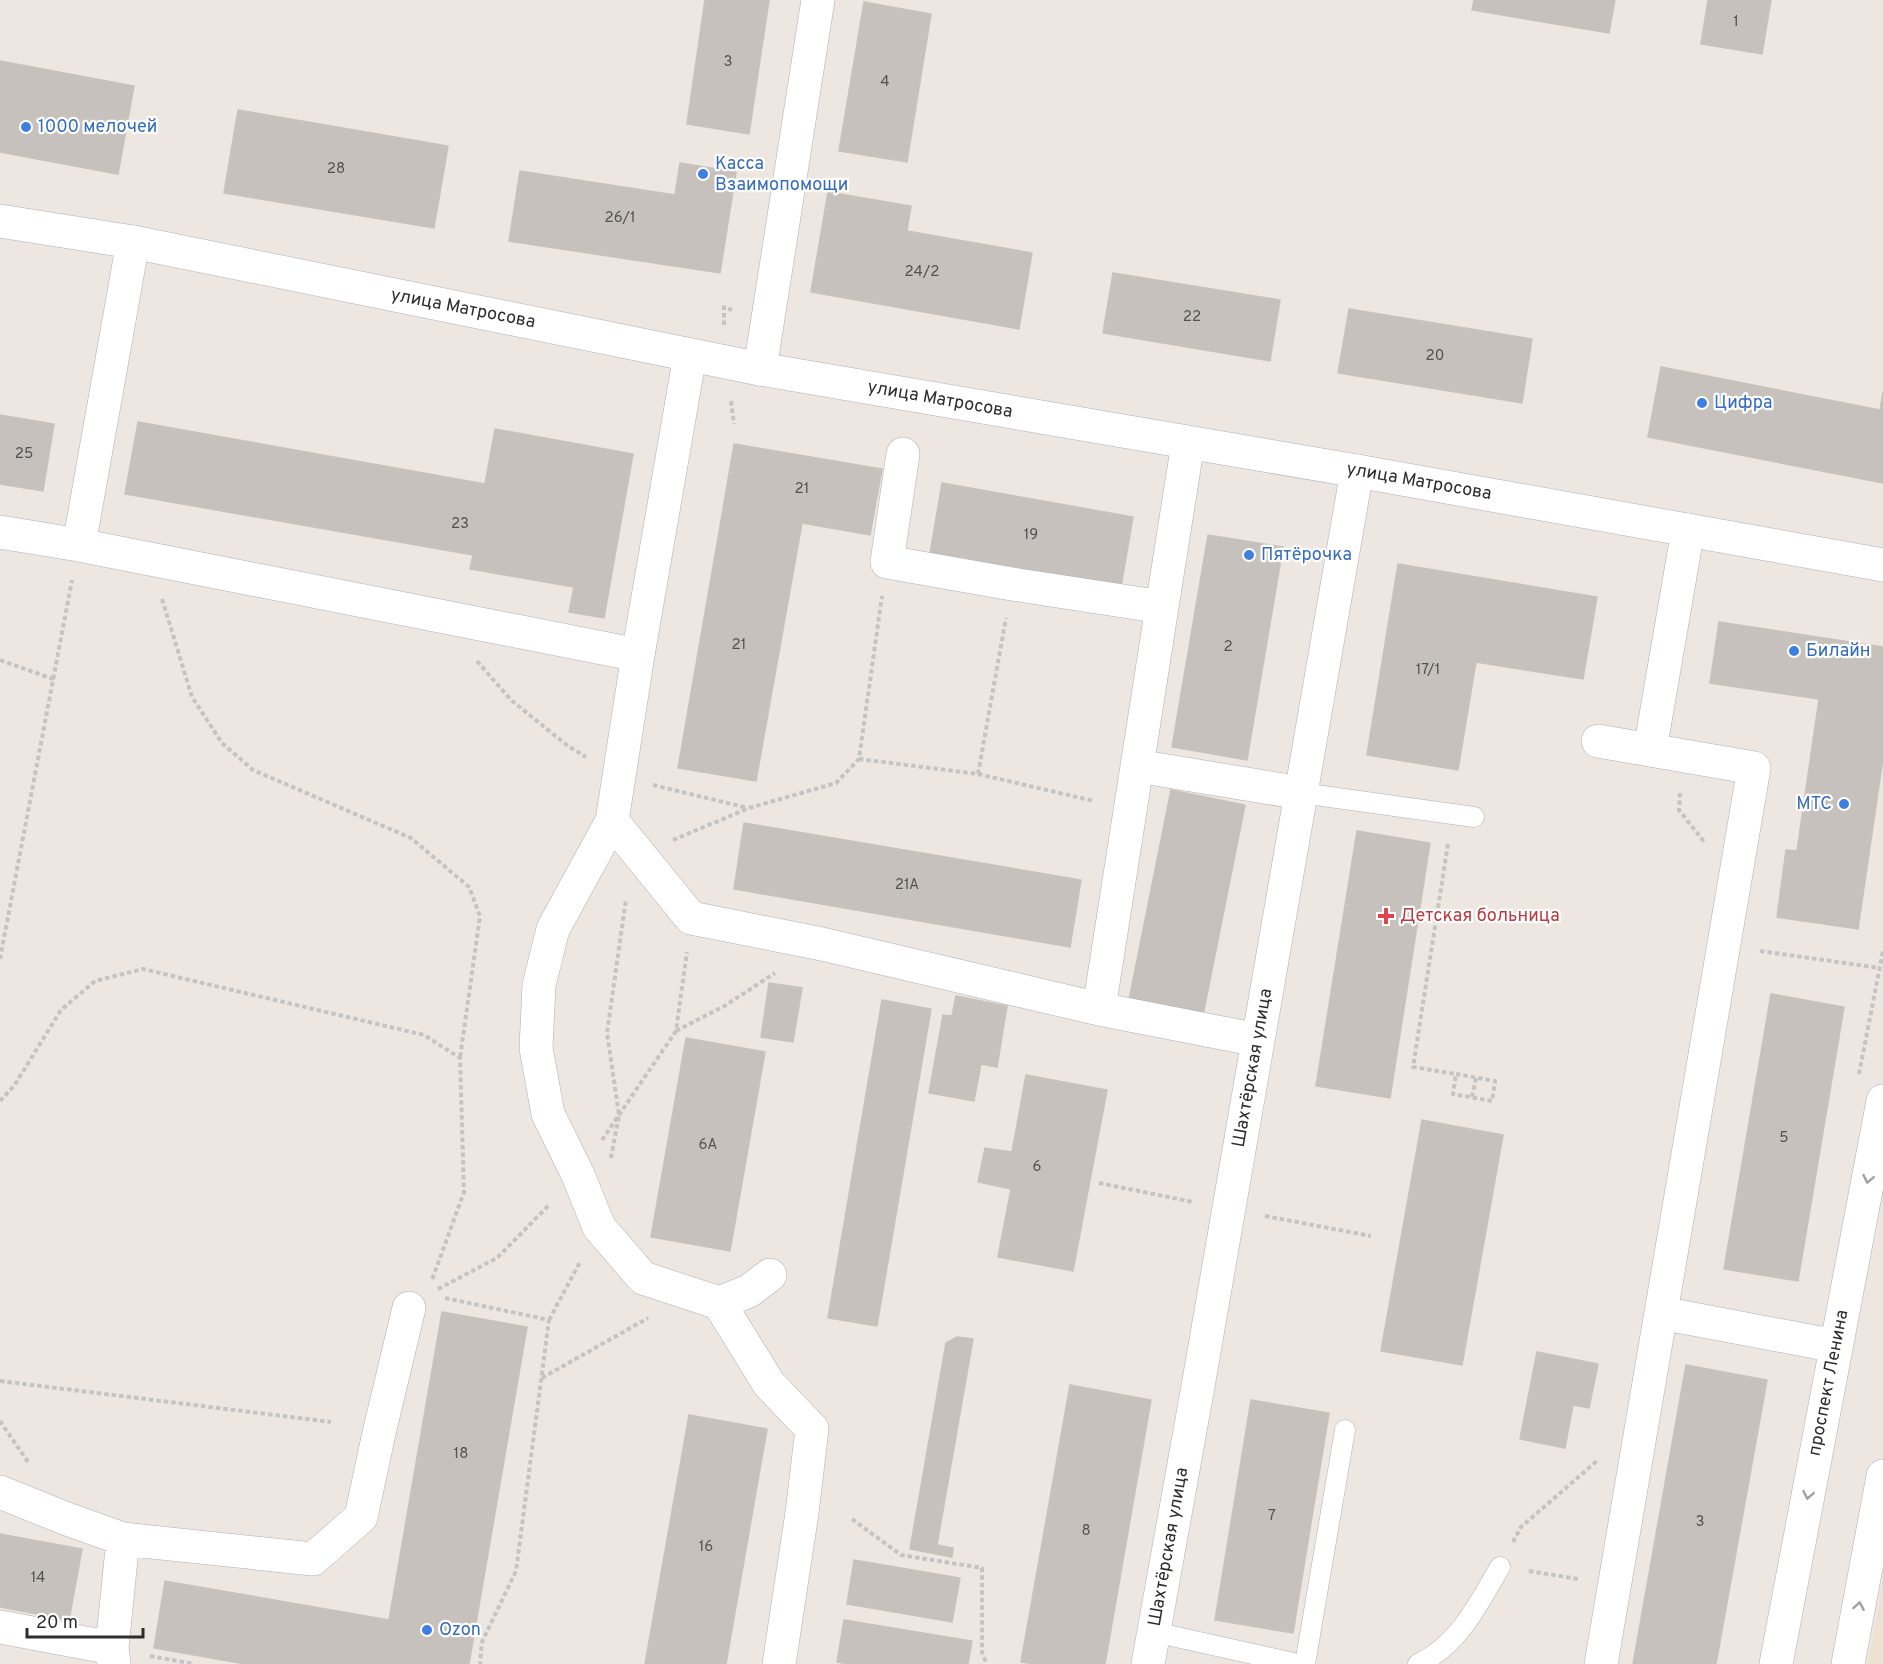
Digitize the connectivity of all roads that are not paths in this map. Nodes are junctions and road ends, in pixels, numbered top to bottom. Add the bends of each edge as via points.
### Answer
1 (818, 0) edge
2 (0, 221) edge
3 (133, 242) junction
4 (690, 355) junction
5 (760, 369) junction
6 (1188, 443) junction
7 (903, 454) dead end
8 (1357, 471) junction
9 (1688, 530) junction
10 (0, 532) edge
11 (79, 545) junction
12 (1883, 565) edge
13 (1162, 607) junction
14 (638, 655) junction
15 (1598, 741) dead end
16 (1650, 750) junction
17 (1137, 766) junction
18 (1301, 793) junction
19 (1474, 817) dead end
20 (612, 821) junction
21 (1099, 1009) junction
22 (1258, 1040) junction
23 (1883, 1101) edge
24 (770, 1275) dead end
25 (705, 1298) junction
26 (418, 1301) road end
27 (1661, 1313) junction
28 (1836, 1346) junction
29 (1345, 1430) dead end
30 (1883, 1476) edge
31 (0, 1492) edge
32 (123, 1539) junction
33 (1500, 1567) road end
34 (0, 1627) edge
35 (1154, 1632) junction
36 (113, 1656) edge
37 (779, 1664) edge
38 (1148, 1664) edge
39 (1298, 1664) edge
40 (1305, 1664) edge
41 (1418, 1664) edge
42 (1600, 1664) edge
43 (1776, 1664) edge
44 (1848, 1664) edge

1 - 5 street
2 - 3 street, улица Матросова
3 - 4 street, улица Матросова
3 - 11 street
4 - 5 street, улица Матросова
4 - 14 street
5 - 6 street, улица Матросова
6 - 8 street, улица Матросова
6 - 13 street
7 - 13 street via 887,562
8 - 9 street, улица Матросова
8 - 18 street, Шахтёрская улица
9 - 12 street, улица Матросова
9 - 16 street
10 - 11 street
11 - 14 street
13 - 17 street
14 - 20 street
15 - 16 street
16 - 27 street via 1754,768
17 - 18 street
17 - 21 street
18 - 19 lane
18 - 22 street, Шахтёрская улица
20 - 21 street via 691,918 822,944
20 - 25 street via 553,929 539,985 536,1048 548,1114 599,1227 643,1278
21 - 22 street
22 - 35 street, Шахтёрская улица
23 -> 28 street, проспект Ленина
24 - 25 street via 749,1291
25 - 37 street via 769,1384 812,1429
26 - 32 street via 379,1433 362,1517 313,1559
27 - 28 street
27 - 42 street
28 -> 43 street, проспект Ленина
29 - 40 lane
44 -> 30 street
31 - 32 street
32 - 36 street
33 - 41 lane via 1453,1638 1433,1657
34 - 36 street
35 - 38 street, Шахтёрская улица
35 - 39 lane

